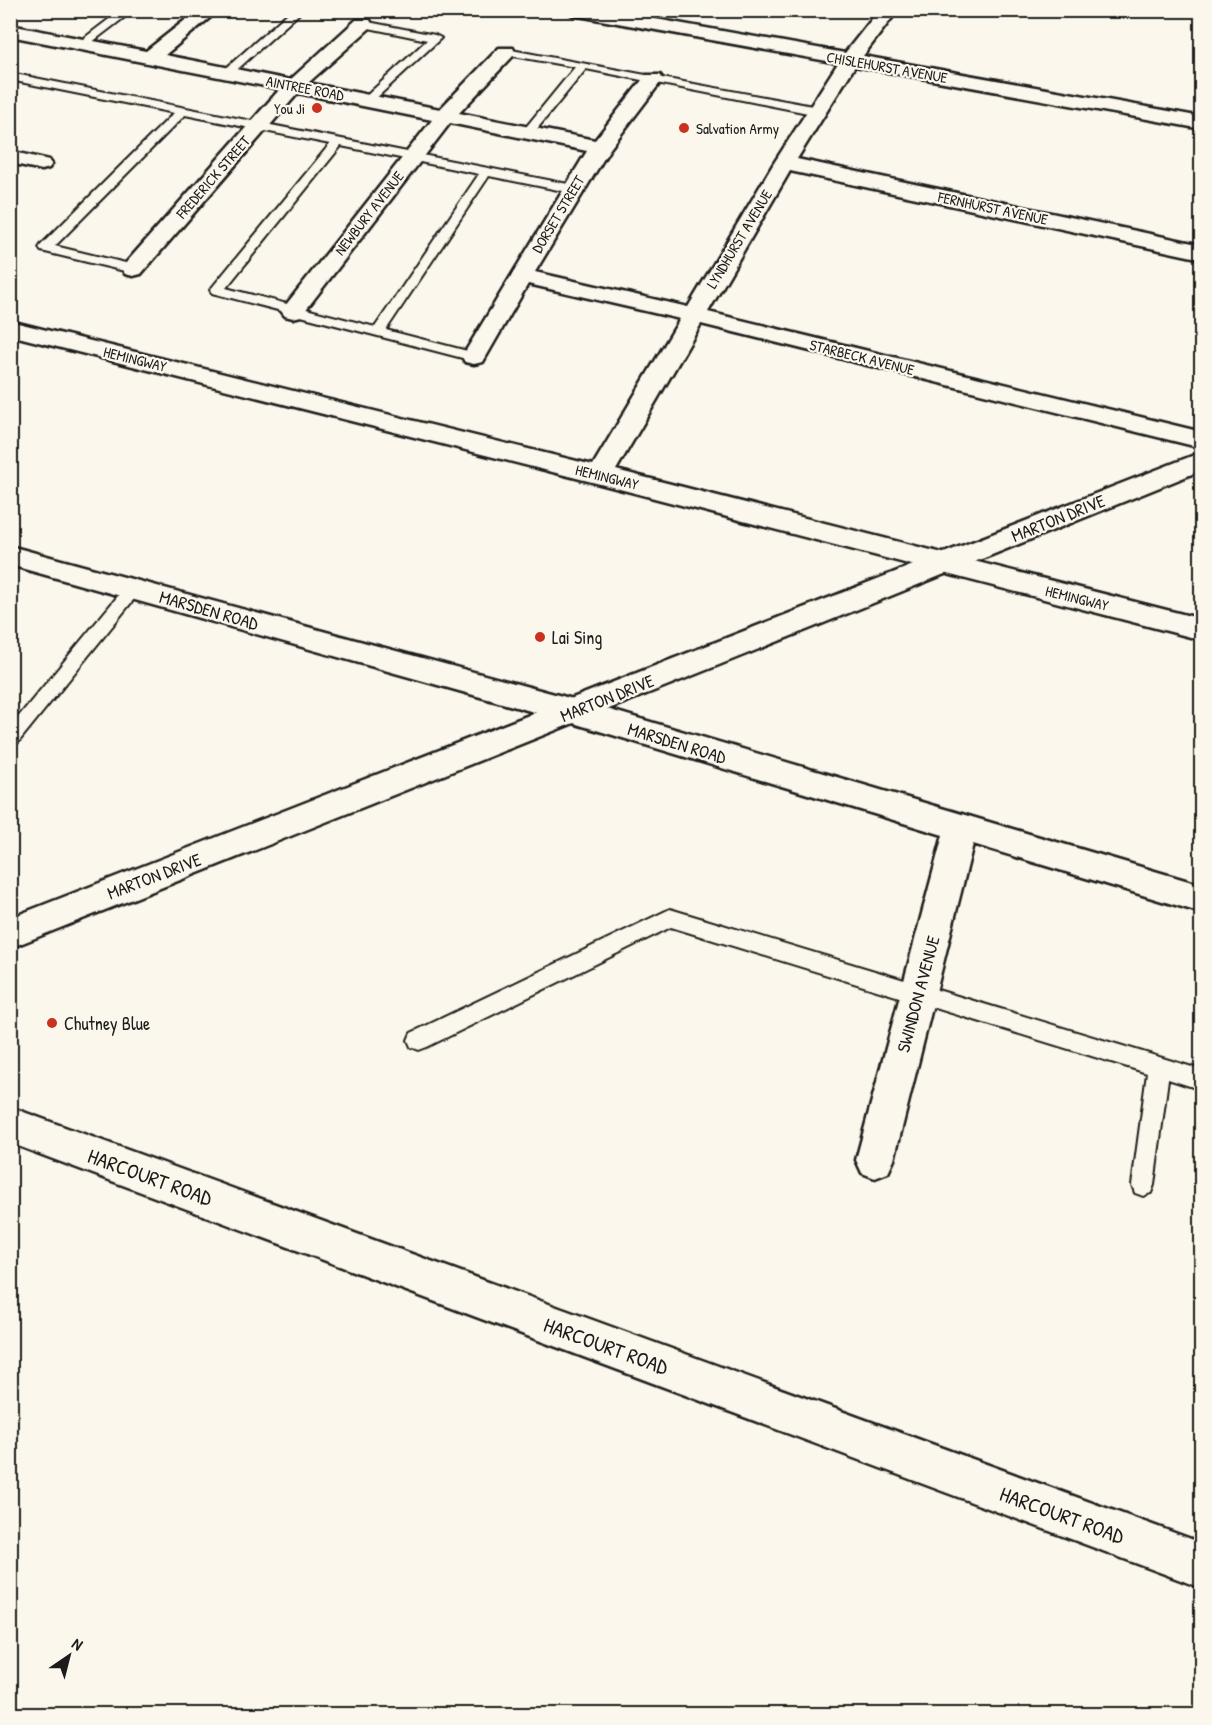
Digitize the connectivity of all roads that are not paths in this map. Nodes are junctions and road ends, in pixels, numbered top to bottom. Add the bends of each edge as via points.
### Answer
1 (129, 10) edge
2 (210, 10) edge
3 (293, 10) edge
4 (573, 10) edge
5 (889, 10) edge
6 (610, 14) edge
7 (34, 17) dead end
8 (363, 24) joint
9 (12, 31) edge
10 (83, 44) junction
11 (506, 51) joint
12 (150, 57) junction
13 (849, 61) junction
14 (583, 65) junction
15 (227, 73) junction
16 (10, 76) edge
17 (652, 78) junction
18 (294, 86) junction
19 (367, 100) junction
20 (182, 111) junction
21 (818, 111) junction
22 (445, 116) junction
23 (1202, 123) edge
24 (258, 126) junction
25 (528, 132) junction
26 (338, 142) junction
27 (600, 147) junction
28 (10, 157) edge
29 (412, 158) junction
30 (42, 164) dead end
31 (784, 164) junction
32 (486, 172) junction
33 (573, 189) junction
34 (1202, 252) edge
35 (133, 268) joint
36 (522, 276) junction
37 (293, 311) junction
38 (693, 315) junction
39 (10, 328) edge
40 (378, 332) junction
41 (474, 357) joint
42 (1202, 440) edge
43 (1202, 460) edge
44 (600, 475) junction
45 (10, 555) edge
46 (944, 564) junction
47 (133, 589) junction
48 (1202, 630) edge
49 (573, 711) junction
50 (10, 740) edge
51 (961, 829) junction
52 (1202, 899) edge
53 (10, 933) edge
54 (918, 992) junction
55 (419, 1040) dead end
56 (1158, 1066) junction
57 (1202, 1080) edge
58 (10, 1125) edge
59 (875, 1160) dead end
60 (1143, 1185) dead end
61 (1202, 1566) edge

1 - 10 lane
2 - 12 street
3 - 15 lane via 297,11
4 - 6 street, CHISLEHURST AVENUE
5 - 13 street, LYNDHURST AVENUE
6 - 13 street, CHISLEHURST AVENUE
7 - 9 street
8 - 18 street, FREDERICK STREET
8 - 19 lane via 435,38
9 - 10 street, AINTREE ROAD
10 - 12 street, AINTREE ROAD
11 - 14 lane
11 - 22 street, NEWBURY AVENUE
12 - 15 street, AINTREE ROAD
13 - 21 street, LYNDHURST AVENUE
13 - 23 street, CHISLEHURST AVENUE
14 - 17 lane
14 - 25 lane
15 - 18 street, AINTREE ROAD
16 - 20 lane
17 - 21 lane
17 - 27 street, DORSET STREET
18 - 19 street, AINTREE ROAD
18 - 24 street, FREDERICK STREET
19 - 22 street, AINTREE ROAD
20 - 24 lane
20 - 35 lane via 46,248
21 - 31 street, LYNDHURST AVENUE
22 - 25 street, AINTREE ROAD
22 - 29 street, NEWBURY AVENUE
24 - 26 lane
24 - 35 street, FREDERICK STREET
25 - 27 street, AINTREE ROAD
26 - 29 lane
26 - 37 lane via 217,290
27 - 33 street, DORSET STREET
28 - 30 street
29 - 32 lane
29 - 37 street, NEWBURY AVENUE
31 - 34 street, FERNHURST AVENUE
31 - 38 street, LYNDHURST AVENUE
32 - 33 lane
32 - 40 lane
33 - 36 street, DORSET STREET
36 - 38 street, STARBECK AVENUE
36 - 41 street, DORSET STREET
37 - 40 lane
38 - 42 street, STARBECK AVENUE
38 - 44 street, LYNDHURST AVENUE
39 - 44 street, HEMINGWAY
40 - 41 lane
43 - 46 street, MARTON DRIVE
44 - 46 street, HEMINGWAY
45 - 47 street, MARSDEN ROAD
46 - 48 street, HEMINGWAY
46 - 49 street, MARTON DRIVE
47 - 49 street, MARSDEN ROAD
47 - 50 lane
49 - 51 street, MARSDEN ROAD
49 - 53 street, MARTON DRIVE
51 - 52 street, MARSDEN ROAD
51 - 54 street, SWINDON AVENUE
54 - 55 lane via 670,918
54 - 56 lane
54 - 59 street, SWINDON AVENUE
56 - 57 lane
56 - 60 lane
58 - 61 street, HARCOURT ROAD

